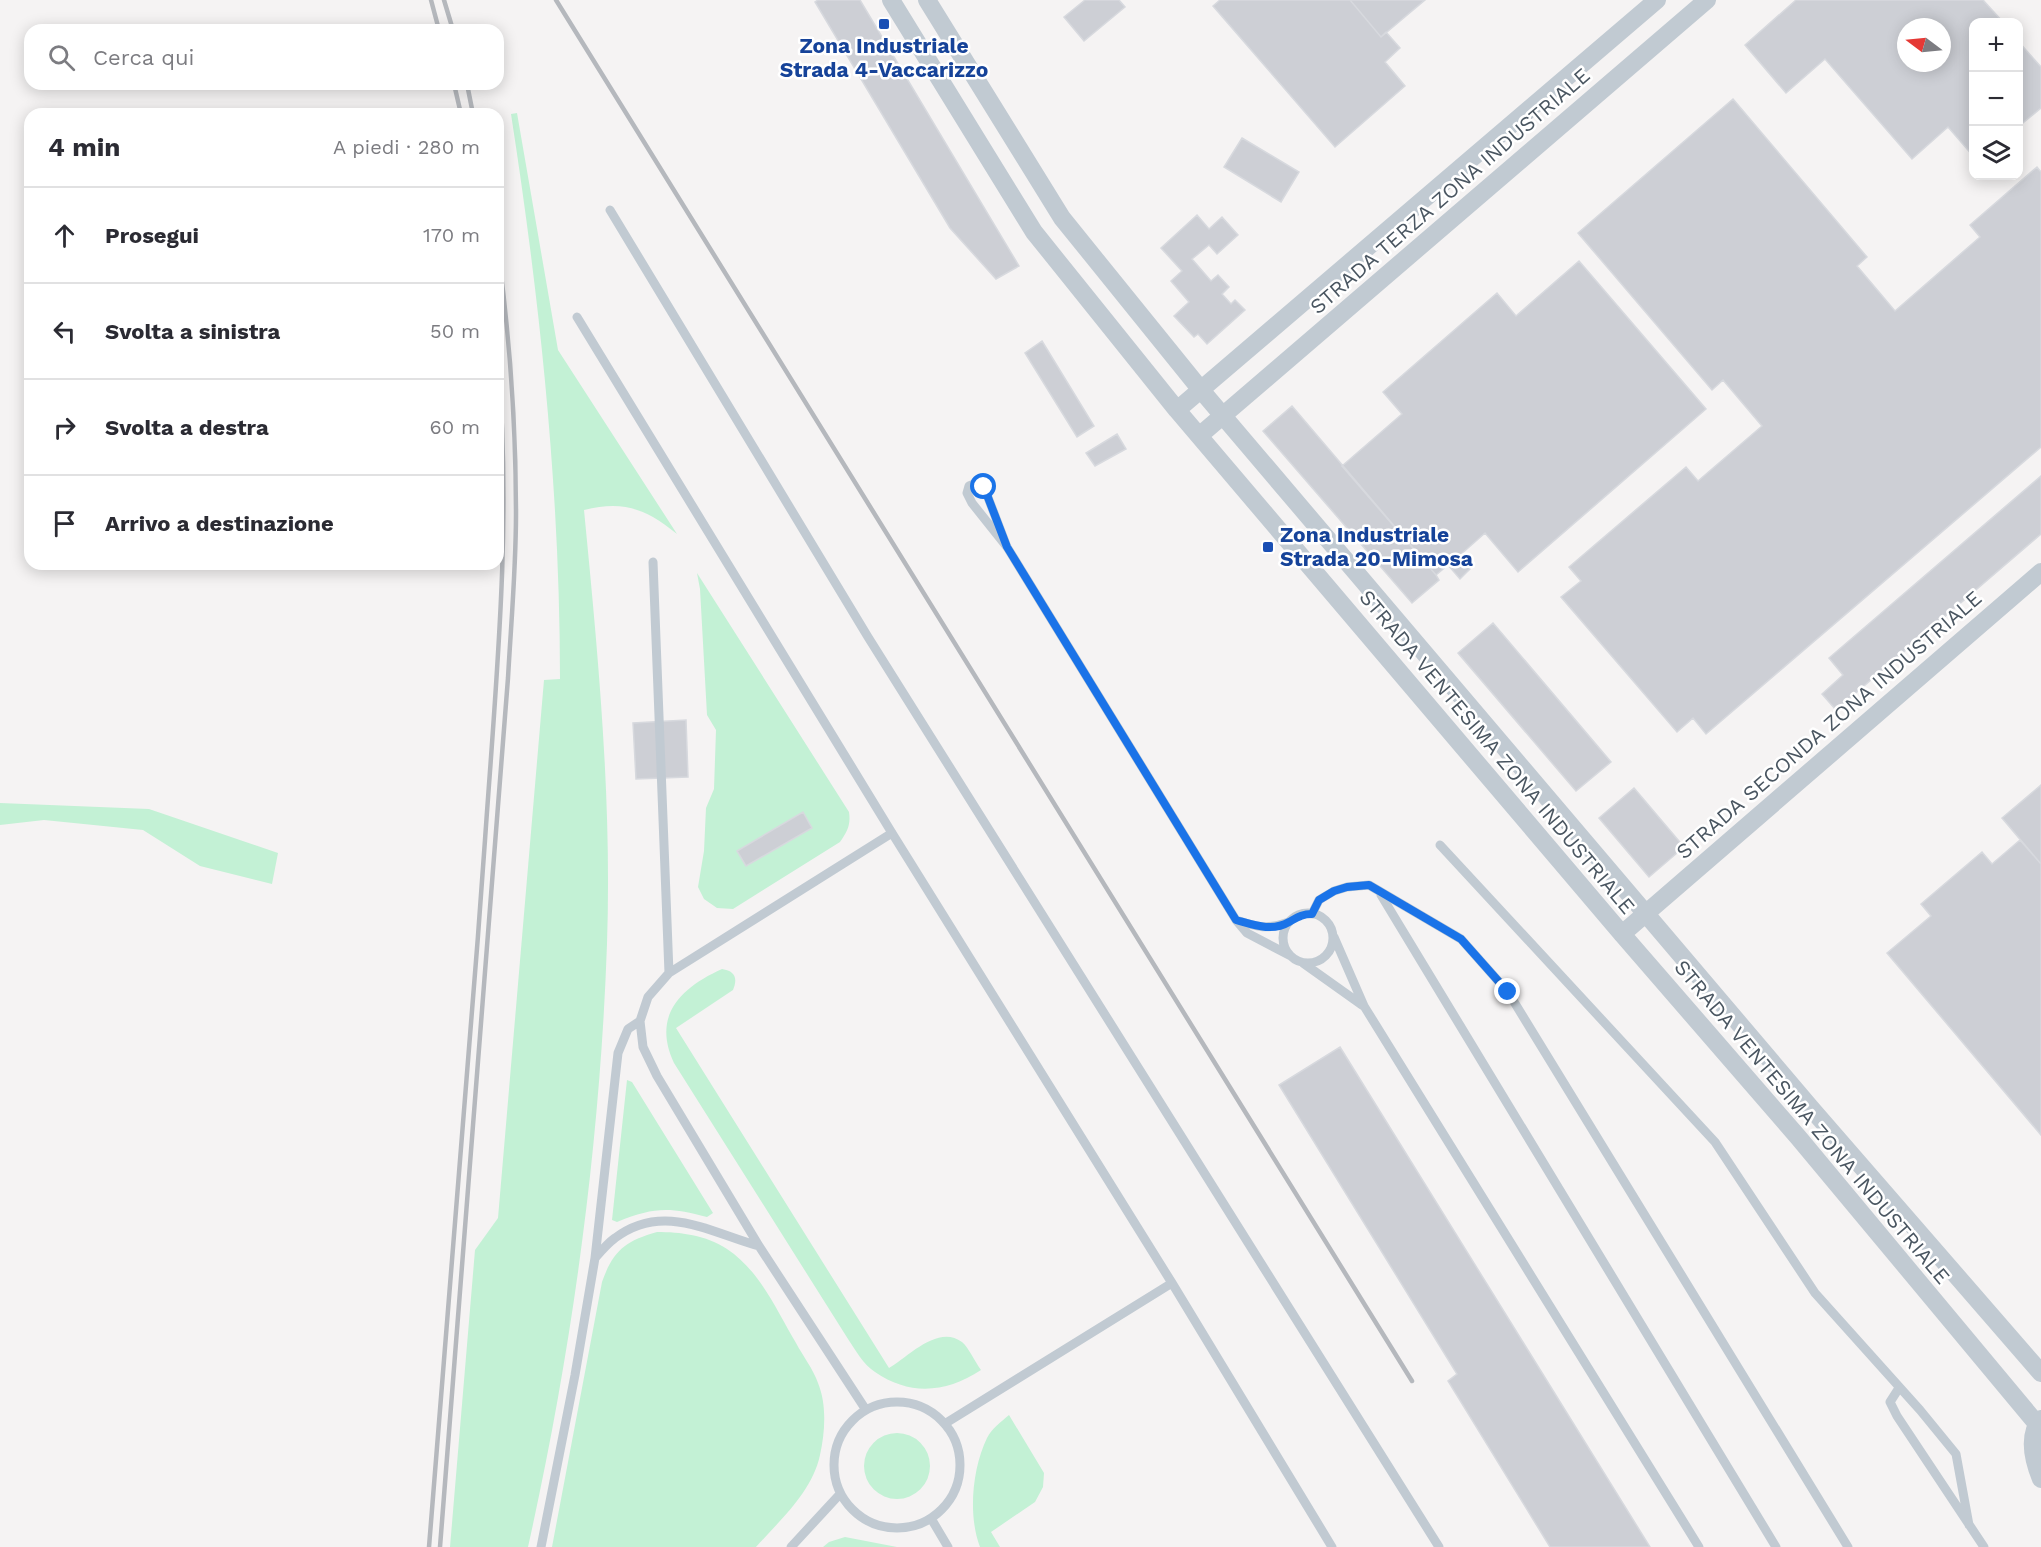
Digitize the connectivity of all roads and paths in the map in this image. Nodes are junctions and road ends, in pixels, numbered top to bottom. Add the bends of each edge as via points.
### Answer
1 (891, 0) edge
2 (927, 0) edge
3 (1657, 0) edge
4 (1707, 0) edge
5 (975, 75) junction
6 (948, 93) junction
7 (1414, 209) junction
8 (610, 210) dead end
9 (1435, 233) junction
10 (577, 317) dead end
11 (1273, 329) junction
12 (1293, 354) junction
13 (1201, 390) junction
14 (1177, 410) junction
15 (1223, 416) junction
16 (1199, 436) junction
17 (1319, 529) junction
18 (1007, 547) junction
19 (1296, 549) junction
20 (653, 562) dead end
21 (2041, 572) edge
22 (1412, 639) junction
23 (1388, 659) junction
24 (892, 833) junction
25 (1440, 845) dead end
26 (1380, 893) junction
27 (1646, 913) junction
28 (1312, 914) junction
29 (1236, 920) junction
30 (1289, 922) junction
31 (1622, 934) junction
32 (1334, 937) junction
33 (1289, 954) junction
34 (1304, 963) junction
35 (669, 973) junction
36 (1364, 1006) junction
37 (640, 1021) junction
38 (759, 1246) junction
39 (595, 1258) junction
40 (1173, 1282) junction
41 (2041, 1372) edge
42 (1899, 1388) junction
43 (866, 1410) junction
44 (2039, 1421) edge
45 (946, 1423) junction
46 (2041, 1479) edge
47 (840, 1494) junction
48 (932, 1520) junction
49 (1969, 1525) junction
50 (541, 1547) edge
51 (791, 1547) edge
52 (948, 1547) edge
53 (1332, 1547) edge
54 (1439, 1547) edge
55 (1700, 1547) edge
56 (1776, 1547) edge
57 (1848, 1547) edge
58 (1984, 1547) edge

1 - 6 street, STRADA VENTESIMA ZONA INDUSTRIALE
2 - 5 street, STRADA VENTESIMA ZONA INDUSTRIALE
3 - 7 street, STRADA TERZA ZONA INDUSTRIALE
4 - 9 street, STRADA TERZA ZONA INDUSTRIALE
5 - 6 street
5 - 13 street, STRADA VENTESIMA ZONA INDUSTRIALE via 1062,218
6 - 14 street, STRADA VENTESIMA ZONA INDUSTRIALE via 1034,232
7 - 9 street
7 - 11 street, STRADA TERZA ZONA INDUSTRIALE
8 - 54 lane via 874,647
9 - 12 street, STRADA TERZA ZONA INDUSTRIALE
10 - 24 lane
11 - 12 street
11 - 13 street, STRADA TERZA ZONA INDUSTRIALE
12 - 15 street, STRADA TERZA ZONA INDUSTRIALE
13 - 14 street, STRADA TERZA ZONA INDUSTRIALE
13 - 15 street, STRADA VENTESIMA ZONA INDUSTRIALE
14 - 16 street, STRADA VENTESIMA ZONA INDUSTRIALE
15 - 16 street, STRADA TERZA ZONA INDUSTRIALE
15 - 17 street, STRADA VENTESIMA ZONA INDUSTRIALE
16 - 19 street, STRADA VENTESIMA ZONA INDUSTRIALE
17 - 19 street
17 - 22 street, STRADA VENTESIMA ZONA INDUSTRIALE
18 - 18 lane via 984,487 969,486 967,493 972,503
18 - 29 lane
19 - 23 street, STRADA VENTESIMA ZONA INDUSTRIALE
20 - 35 lane
21 - 27 street, STRADA SECONDA ZONA INDUSTRIALE
22 - 23 street
22 - 27 street, STRADA VENTESIMA ZONA INDUSTRIALE
23 - 31 street, STRADA VENTESIMA ZONA INDUSTRIALE
24 - 35 lane
24 - 40 lane
25 - 42 lane via 1715,1142 1815,1293
26 - 28 lane via 1369,885 1334,891 1319,900
26 - 56 lane
26 - 57 lane via 1461,939 1508,992
27 - 31 street, STRADA SECONDA ZONA INDUSTRIALE
27 - 41 street, STRADA VENTESIMA ZONA INDUSTRIALE
28 - 30 lane
28 - 32 lane via 1327,921
29 - 30 lane via 1260,927
29 - 33 lane via 1247,933
30 - 33 lane via 1283,939
31 - 44 street, STRADA VENTESIMA ZONA INDUSTRIALE
32 - 34 lane via 1328,954 1321,960
32 - 36 lane
33 - 34 lane
34 - 36 lane
35 - 37 lane via 648,997
36 - 55 lane
37 - 38 lane via 643,1047 657,1076
37 - 39 lane via 628,1029 618,1053
38 - 39 lane via 702,1226 656,1221 614,1238
38 - 43 lane
39 - 50 lane
40 - 45 lane
40 - 53 lane
42 - 49 lane via 1956,1454
42 - 49 lane via 1890,1402 1897,1416
43 - 45 lane via 886,1402 908,1402 929,1409
43 - 47 lane via 848,1425 836,1447 834,1471
44 - 46 street via 2033,1459
45 - 48 lane via 957,1442 961,1463 958,1485 948,1505
47 - 48 lane via 856,1515 880,1527 907,1529
47 - 51 lane
48 - 52 lane
49 - 58 lane

